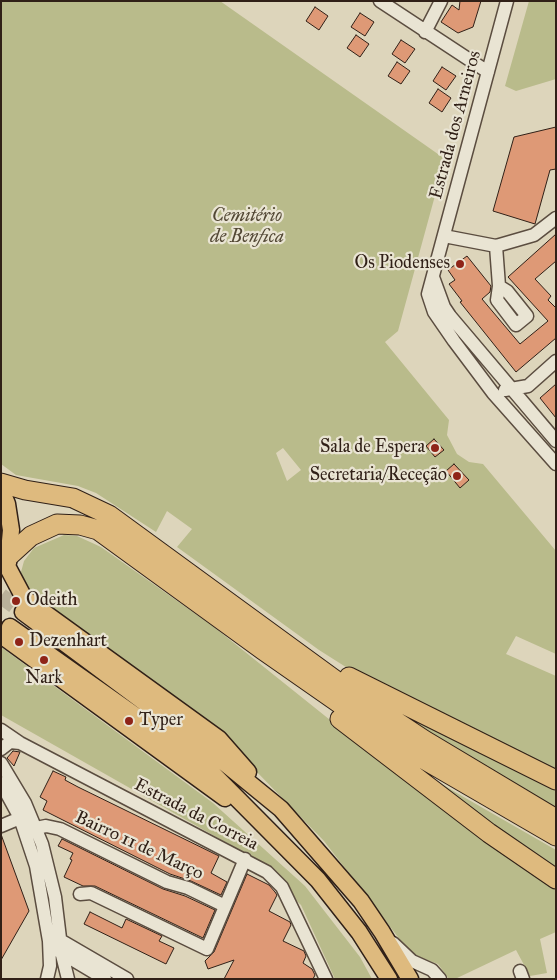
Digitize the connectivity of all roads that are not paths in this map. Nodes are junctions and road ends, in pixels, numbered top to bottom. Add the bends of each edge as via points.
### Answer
1 (380, 1) edge
2 (441, 1) edge
3 (507, 1) edge
4 (425, 32) junction
5 (488, 72) junction
6 (556, 218) edge
7 (444, 236) junction
8 (496, 246) junction
9 (433, 277) junction
10 (499, 286) dead end
11 (556, 361) edge
12 (511, 389) junction
13 (493, 393) junction
14 (556, 441) edge
15 (556, 464) edge
16 (1, 482) edge
17 (1, 490) edge
18 (6, 567) edge
19 (23, 612) tunnel mouth
20 (6, 631) edge
21 (277, 638) junction
22 (263, 650) junction
23 (1, 730) edge
24 (20, 743) junction
25 (1, 749) edge
26 (1, 763) edge
27 (556, 780) edge
28 (1, 783) edge
29 (282, 810) junction
30 (20, 818) junction
31 (556, 819) edge
32 (1, 826) edge
33 (36, 828) junction
34 (556, 836) edge
35 (245, 859) junction
36 (556, 879) edge
37 (80, 894) dead end
38 (225, 906) junction
39 (382, 932) junction
40 (55, 940) junction
41 (62, 955) junction
42 (47, 979) edge
43 (68, 979) edge
44 (105, 979) edge
45 (127, 979) edge
46 (326, 979) edge
47 (389, 979) edge
48 (410, 979) edge
49 (440, 979) edge

1 - 4 street
2 - 4 street
3 - 5 street, Estrada dos Arneiros
4 - 5 street
5 - 7 street, Estrada dos Arneiros
6 - 8 street via 534,235
7 - 8 street
7 - 9 street, Estrada dos Arneiros
8 - 10 street
9 - 12 street via 444,307
9 - 13 street, Estrada dos Arneiros via 428,294 434,312
11 - 12 street via 528,386
12 - 13 street
12 - 14 street
13 - 15 street, Estrada dos Arneiros
16 - 21 highway via 91,504
17 - 18 main road via 10,517
18 - 22 highway via 31,536 44,528 69,523 89,526 105,534
18 - 29 main road via 24,598 219,740
19 - 29 main road via 210,751
20 - 47 main road via 277,838 318,880 359,932
21 - 27 highway via 398,703
21 - 31 highway via 424,740
22 - 34 highway via 399,745
22 - 36 highway via 292,680 343,721 489,833
23 - 24 street, Estrada da Correia
24 - 25 street via 10,742
24 - 35 street, Estrada da Correia
26 - 33 street
28 - 30 street
29 - 39 main road via 334,867
30 - 32 street
30 - 40 street
33 - 38 street, Bairro 11 de Março via 60,829 167,882
33 - 40 street via 53,884
35 - 38 street
35 - 46 street, Estrada da Correia via 267,872 282,887
37 - 38 street via 91,893 207,949
39 - 48 main road
39 - 49 street via 412,961 432,970
40 - 41 street
40 - 42 street
40 - 45 street
41 - 43 street
41 - 44 street

